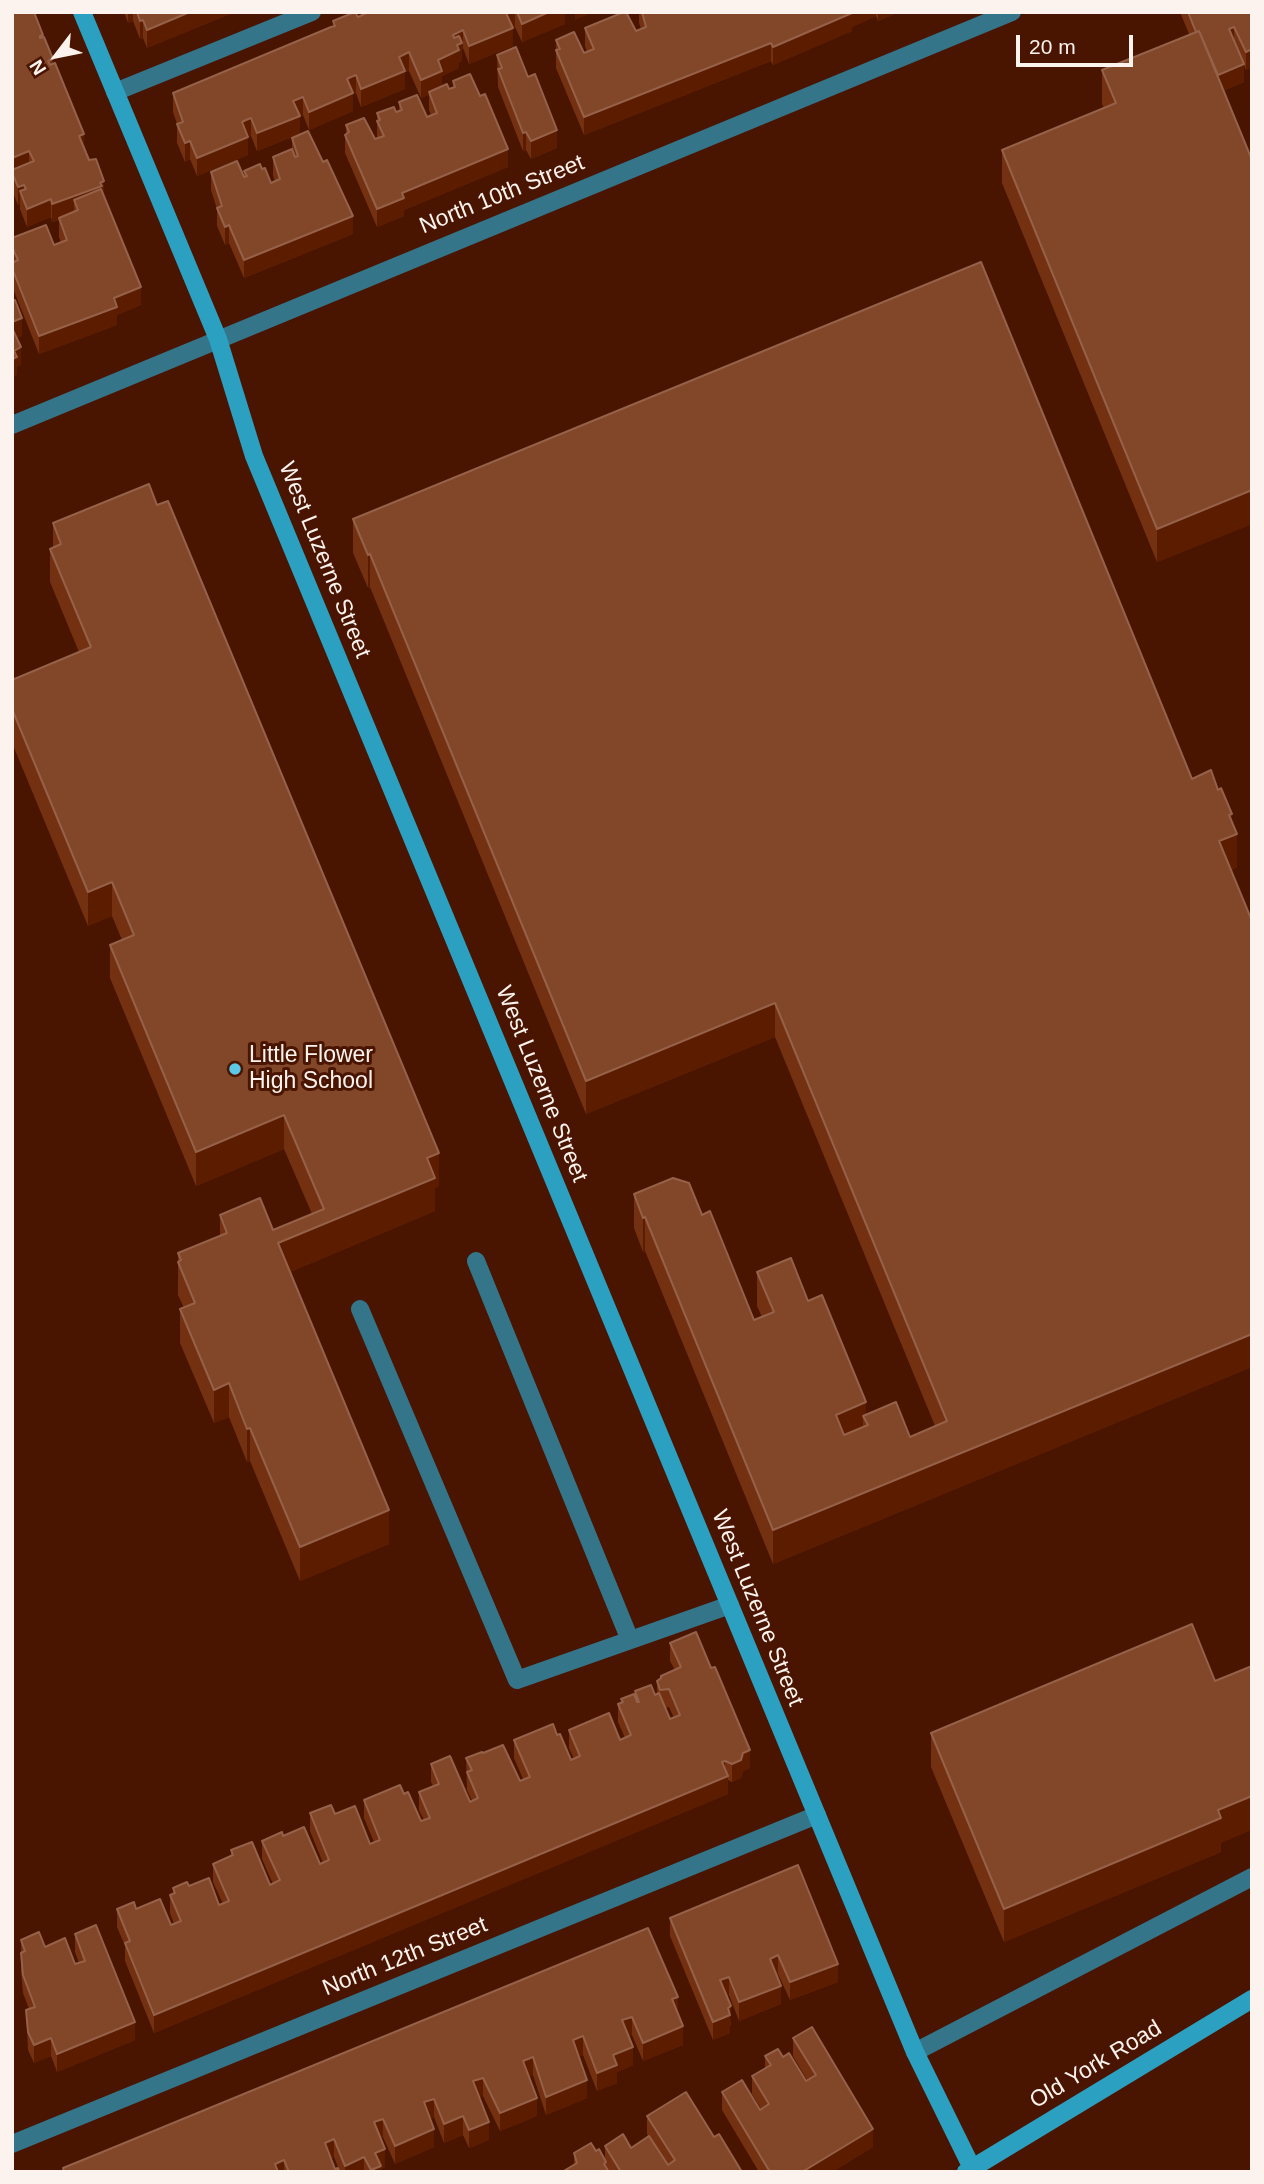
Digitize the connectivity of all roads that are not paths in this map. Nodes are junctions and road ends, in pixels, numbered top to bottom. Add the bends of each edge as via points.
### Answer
1 (82, 12) edge
2 (312, 12) edge
3 (1012, 12) edge
4 (115, 92) junction
5 (218, 339) junction
6 (12, 425) edge
7 (476, 1261) dead end
8 (360, 1309) dead end
9 (730, 1605) junction
10 (630, 1640) junction
11 (817, 1815) junction
12 (1252, 1877) edge
13 (1252, 1999) edge
14 (915, 2052) junction
15 (12, 2144) edge
16 (969, 2170) edge

1 - 4 street, West Luzerne Street
2 - 4 street
3 - 5 street, North 10th Street
4 - 5 street, West Luzerne Street
5 - 6 street, North 10th Street
5 - 9 street, West Luzerne Street via 254,456
7 - 10 street
8 - 10 street via 517,1680
9 - 10 street
9 - 11 street, West Luzerne Street
11 - 14 street, West Luzerne Street
11 - 15 street, North 12th Street
12 - 14 street
13 - 16 street, Old York Road
14 - 16 street, West Luzerne Street

